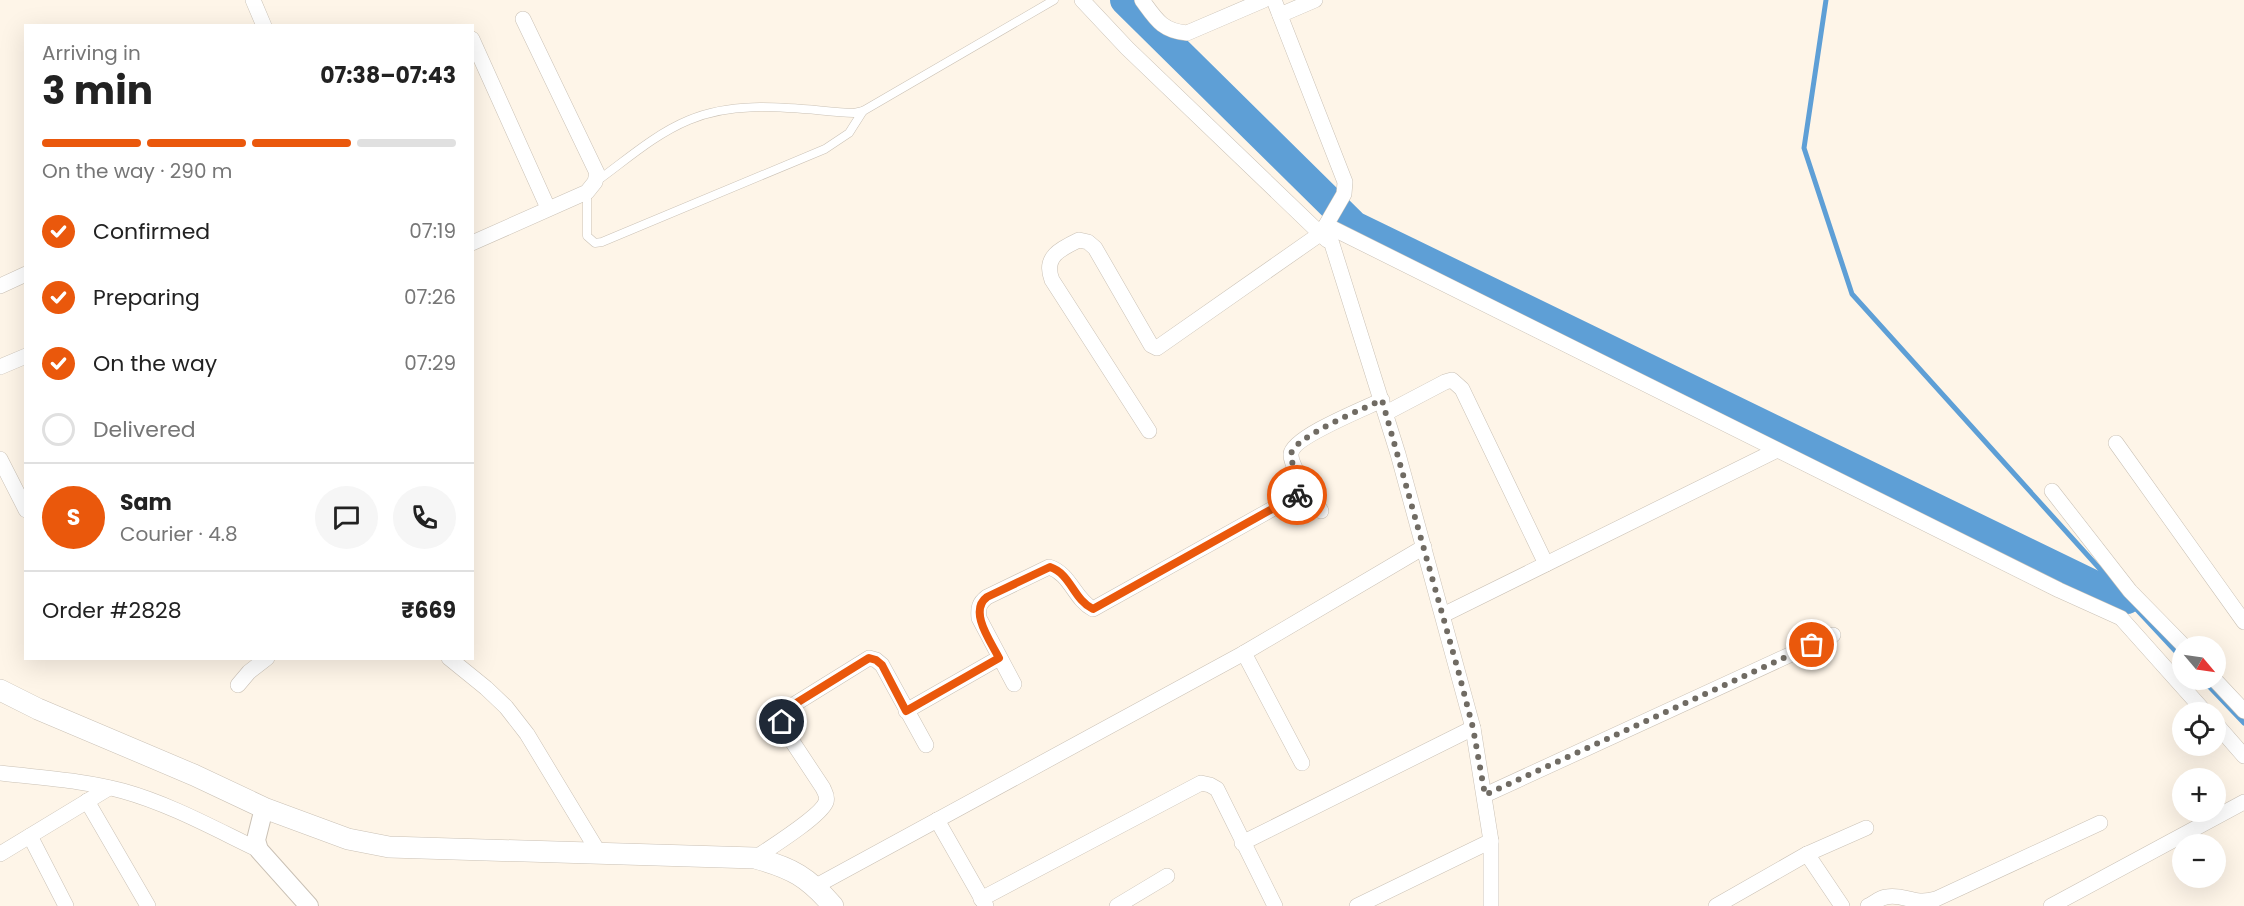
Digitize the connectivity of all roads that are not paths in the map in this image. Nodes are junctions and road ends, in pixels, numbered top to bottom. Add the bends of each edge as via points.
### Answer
1 (253, 0) edge
2 (1054, 0) edge
3 (1082, 0) edge
4 (1142, 0) edge
5 (1264, 0) edge
6 (1274, 0) edge
7 (1315, 0) edge
8 (1280, 15) junction
9 (523, 19) dead end
10 (263, 24) edge
11 (474, 43) edge
12 (863, 111) junction
13 (591, 187) junction
14 (548, 208) junction
15 (1325, 225) junction
16 (474, 242) edge
17 (24, 275) edge
18 (0, 286) edge
19 (24, 357) edge
20 (0, 367) edge
21 (1384, 407) junction
22 (1149, 431) dead end
23 (2116, 443) dead end
24 (1777, 450) junction
25 (0, 459) edge
26 (1308, 489) junction
27 (2052, 491) dead end
28 (24, 506) edge
29 (1321, 511) dead end
30 (1424, 547) junction
31 (1546, 564) junction
32 (1443, 615) junction
33 (2244, 622) edge
34 (1833, 635) dead end
35 (2174, 636) edge
36 (1244, 653) junction
37 (999, 658) junction
38 (264, 660) edge
39 (451, 660) edge
40 (1014, 684) dead end
41 (238, 685) dead end
42 (0, 690) edge
43 (2225, 690) edge
44 (2196, 702) edge
45 (2243, 708) edge
46 (906, 711) junction
47 (1473, 728) junction
48 (2226, 735) edge
49 (926, 745) dead end
50 (2244, 756) edge
51 (1302, 763) dead end
52 (4, 777) edge
53 (109, 788) junction
54 (1485, 795) junction
55 (87, 801) junction
56 (2244, 802) edge
57 (264, 808) junction
58 (937, 820) junction
59 (2100, 823) dead end
60 (1866, 828) dead end
61 (30, 836) junction
62 (1491, 841) junction
63 (1242, 843) junction
64 (259, 850) junction
65 (599, 853) junction
66 (0, 854) edge
67 (1807, 854) junction
68 (755, 858) junction
69 (1167, 876) dead end
70 (816, 886) junction
71 (984, 903) edge
72 (66, 906) edge
73 (148, 906) edge
74 (309, 906) edge
75 (833, 906) edge
76 (1117, 906) edge
77 (1275, 906) edge
78 (1357, 906) edge
79 (1491, 906) edge
80 (1716, 906) edge
81 (1842, 906) edge
82 (1868, 906) edge
83 (2051, 906) edge

1 - 10 street
2 - 12 lane
3 - 15 street via 1126,48
4 - 5 street via 1160,24 1173,32 1187,33
6 - 8 street
7 - 8 street
8 - 15 street via 1345,182 1341,202
9 - 13 street via 597,173
11 - 14 street
12 - 13 lane via 761,107 698,116 657,137
12 - 13 lane via 849,133 825,149 595,243 587,236
13 - 14 street
14 - 16 street
15 - 21 street
15 - 22 street via 1157,348 1095,248 1079,240 1053,256 1048,262 1052,280
15 - 24 street
17 - 18 street
19 - 20 street
21 - 26 street via 1305,438 1293,448 1294,466
21 - 30 street
21 - 31 street via 1444,382 1458,383
23 - 33 street
24 - 31 street
24 - 44 street via 2121,618
25 - 28 street
26 - 29 street
26 - 37 street via 1093,609 1080,599 1065,575 1050,567 987,597 981,601 979,618
27 - 35 street via 2130,591
30 - 32 street
30 - 36 street
31 - 32 street
32 - 47 street
34 - 54 street
36 - 51 street
36 - 58 street
37 - 40 street
37 - 46 street
38 - 41 street
39 - 65 street via 506,707 527,734
42 - 57 main road
43 - 45 street
46 - 49 street
46 - 68 street via 882,665 869,658 790,707 784,714 784,729 827,797 814,816
47 - 54 street
47 - 63 street
48 - 50 street
52 - 53 street
53 - 55 street
53 - 64 street via 150,800
54 - 62 street
55 - 61 street
55 - 73 street
56 - 83 street
57 - 64 street via 256,840
57 - 65 main road via 348,839 389,848
58 - 70 street
58 - 71 street
59 - 82 street via 1924,903 1895,896
60 - 67 street
61 - 66 street
61 - 72 street
62 - 78 street
62 - 79 street
63 - 71 street via 1217,789 1202,783
63 - 77 street
64 - 74 street
65 - 68 main road
67 - 80 street
67 - 81 street
68 - 70 main road via 786,866
69 - 76 street
70 - 75 main road

